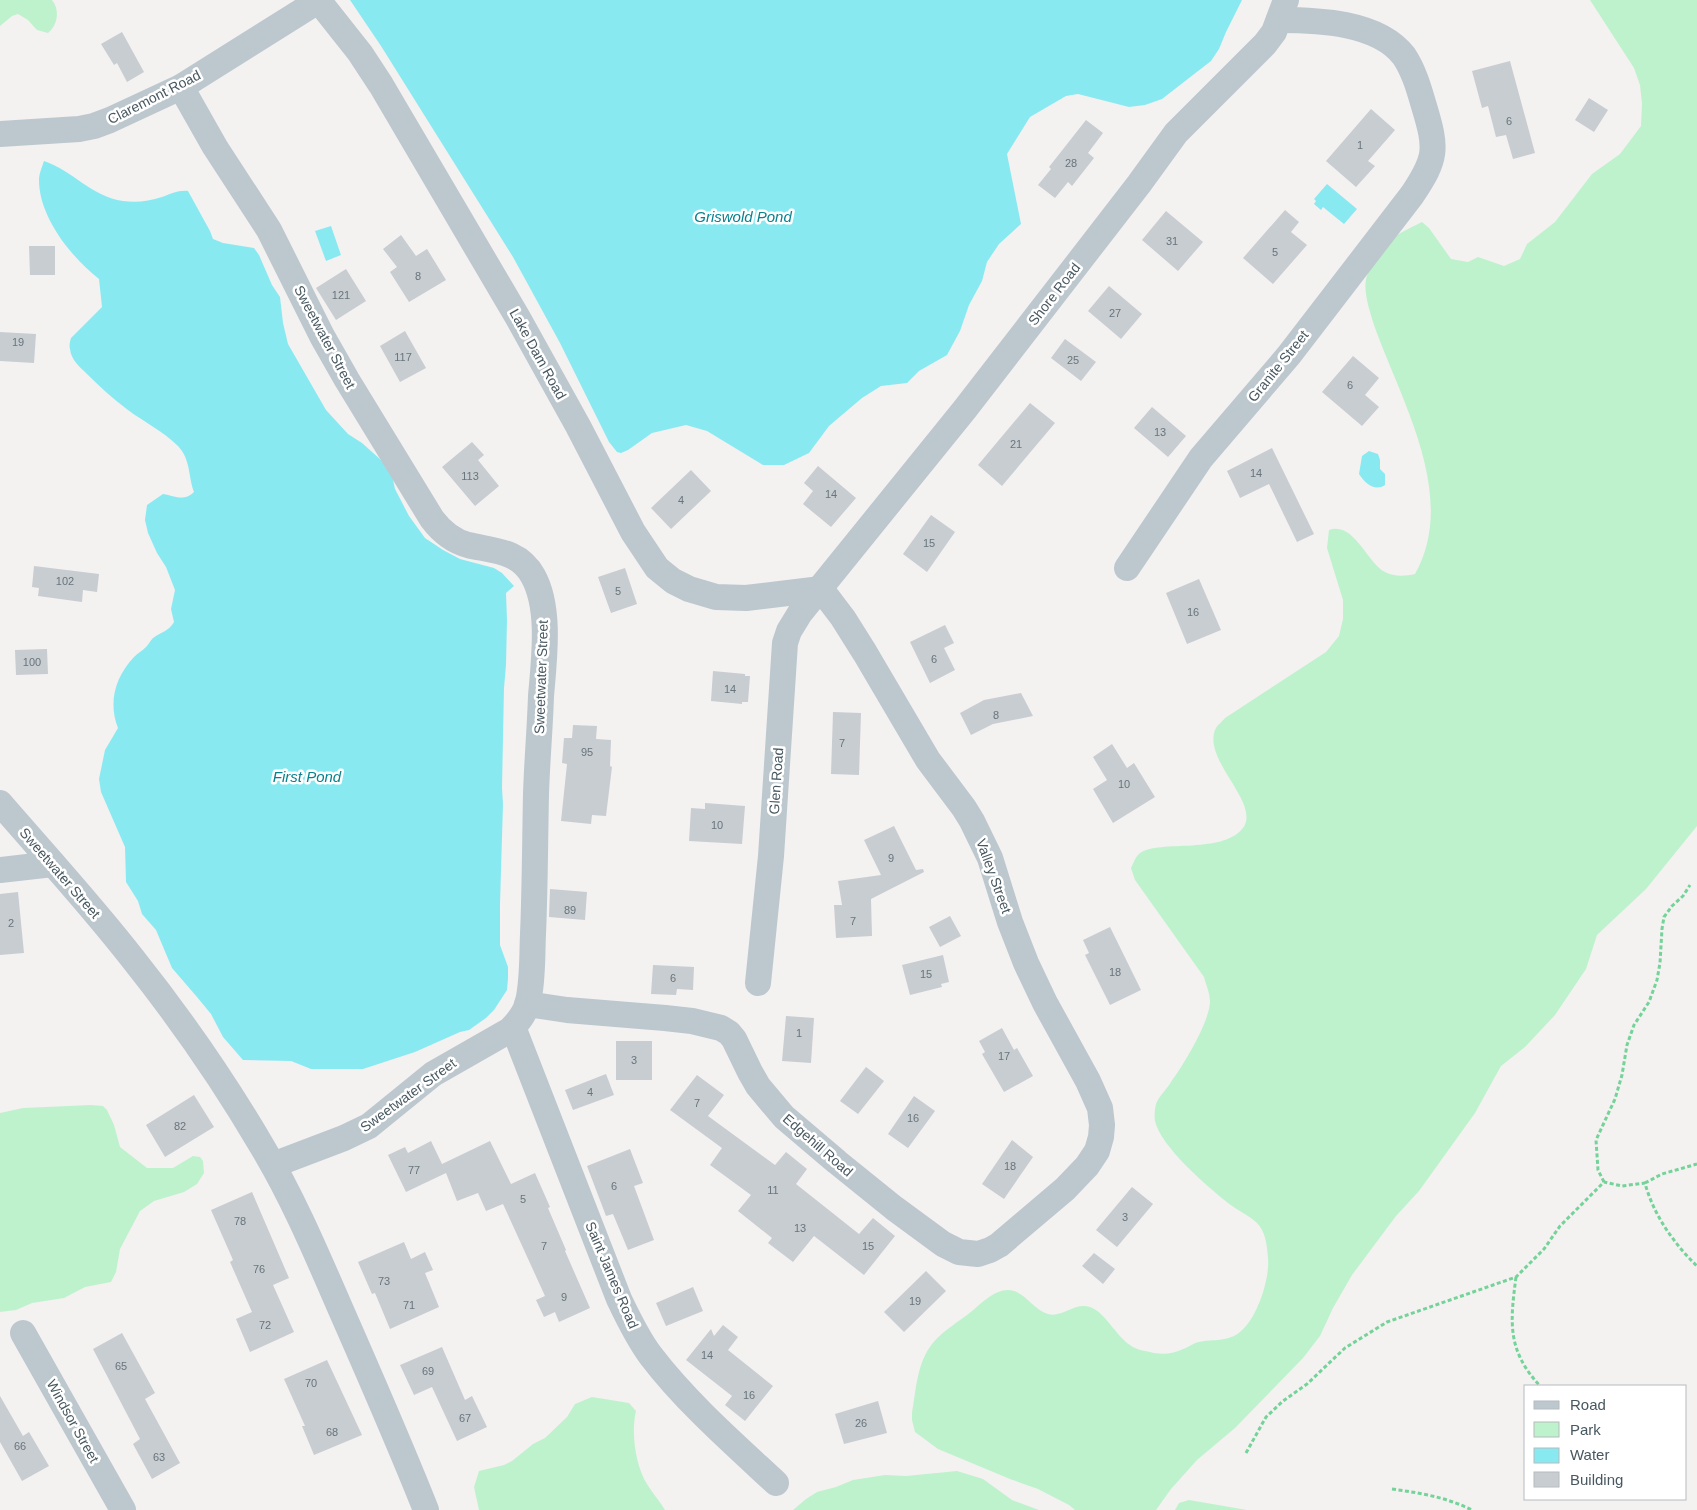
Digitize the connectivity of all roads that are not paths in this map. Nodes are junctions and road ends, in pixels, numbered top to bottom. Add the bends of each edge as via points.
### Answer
1 (318, 0) edge
2 (1282, 10) edge
3 (181, 87) junction
4 (0, 134) edge
5 (1126, 568) dead end
6 (821, 589) junction
7 (0, 803) edge
8 (53, 864) junction
9 (0, 870) edge
10 (758, 983) dead end
11 (527, 1004) junction
12 (513, 1027) junction
13 (1094, 1157) joint
14 (273, 1165) junction
15 (23, 1332) dead end
16 (776, 1483) dead end
17 (123, 1510) edge
18 (426, 1510) edge

1 - 3 street, Claremont Road
1 - 6 street, Lake Dam Road via 381,85 518,318 633,532 657,568 689,589 724,598 765,597
2 - 5 street, Granite Street via 1323,23 1370,32 1391,44 1403,56 1420,91 1432,137 1430,164 1412,195 1289,355 1201,458
2 - 6 street, Shore Road via 1265,44 1176,133 971,401
3 - 4 street, Claremont Road via 94,126
3 - 11 street, Sweetwater Street via 215,148 269,230 346,380 438,528 467,544 517,558 536,582 543,612 544,652
6 - 10 street, Glen Road via 800,613 786,640 771,856
6 - 13 street, Valley Street via 843,618 928,760 964,808 985,847 1023,956 1100,1108 1100,1136
7 - 8 street, Sweetwater Street
8 - 9 street
8 - 14 street, Sweetwater Street via 156,988 227,1090
11 - 12 street, Sweetwater Street via 524,1014
11 - 13 street, Edgehill Road via 692,1021 726,1031 734,1039 758,1086 784,1117 894,1208 959,1252 978,1254 1008,1239 1066,1189
12 - 14 street, Sweetwater Street via 433,1074 369,1126
12 - 16 street, Saint James Road via 635,1330 651,1356 700,1410
14 - 18 street, Sweetwater Street via 317,1256
15 - 17 street, Windsor Street

